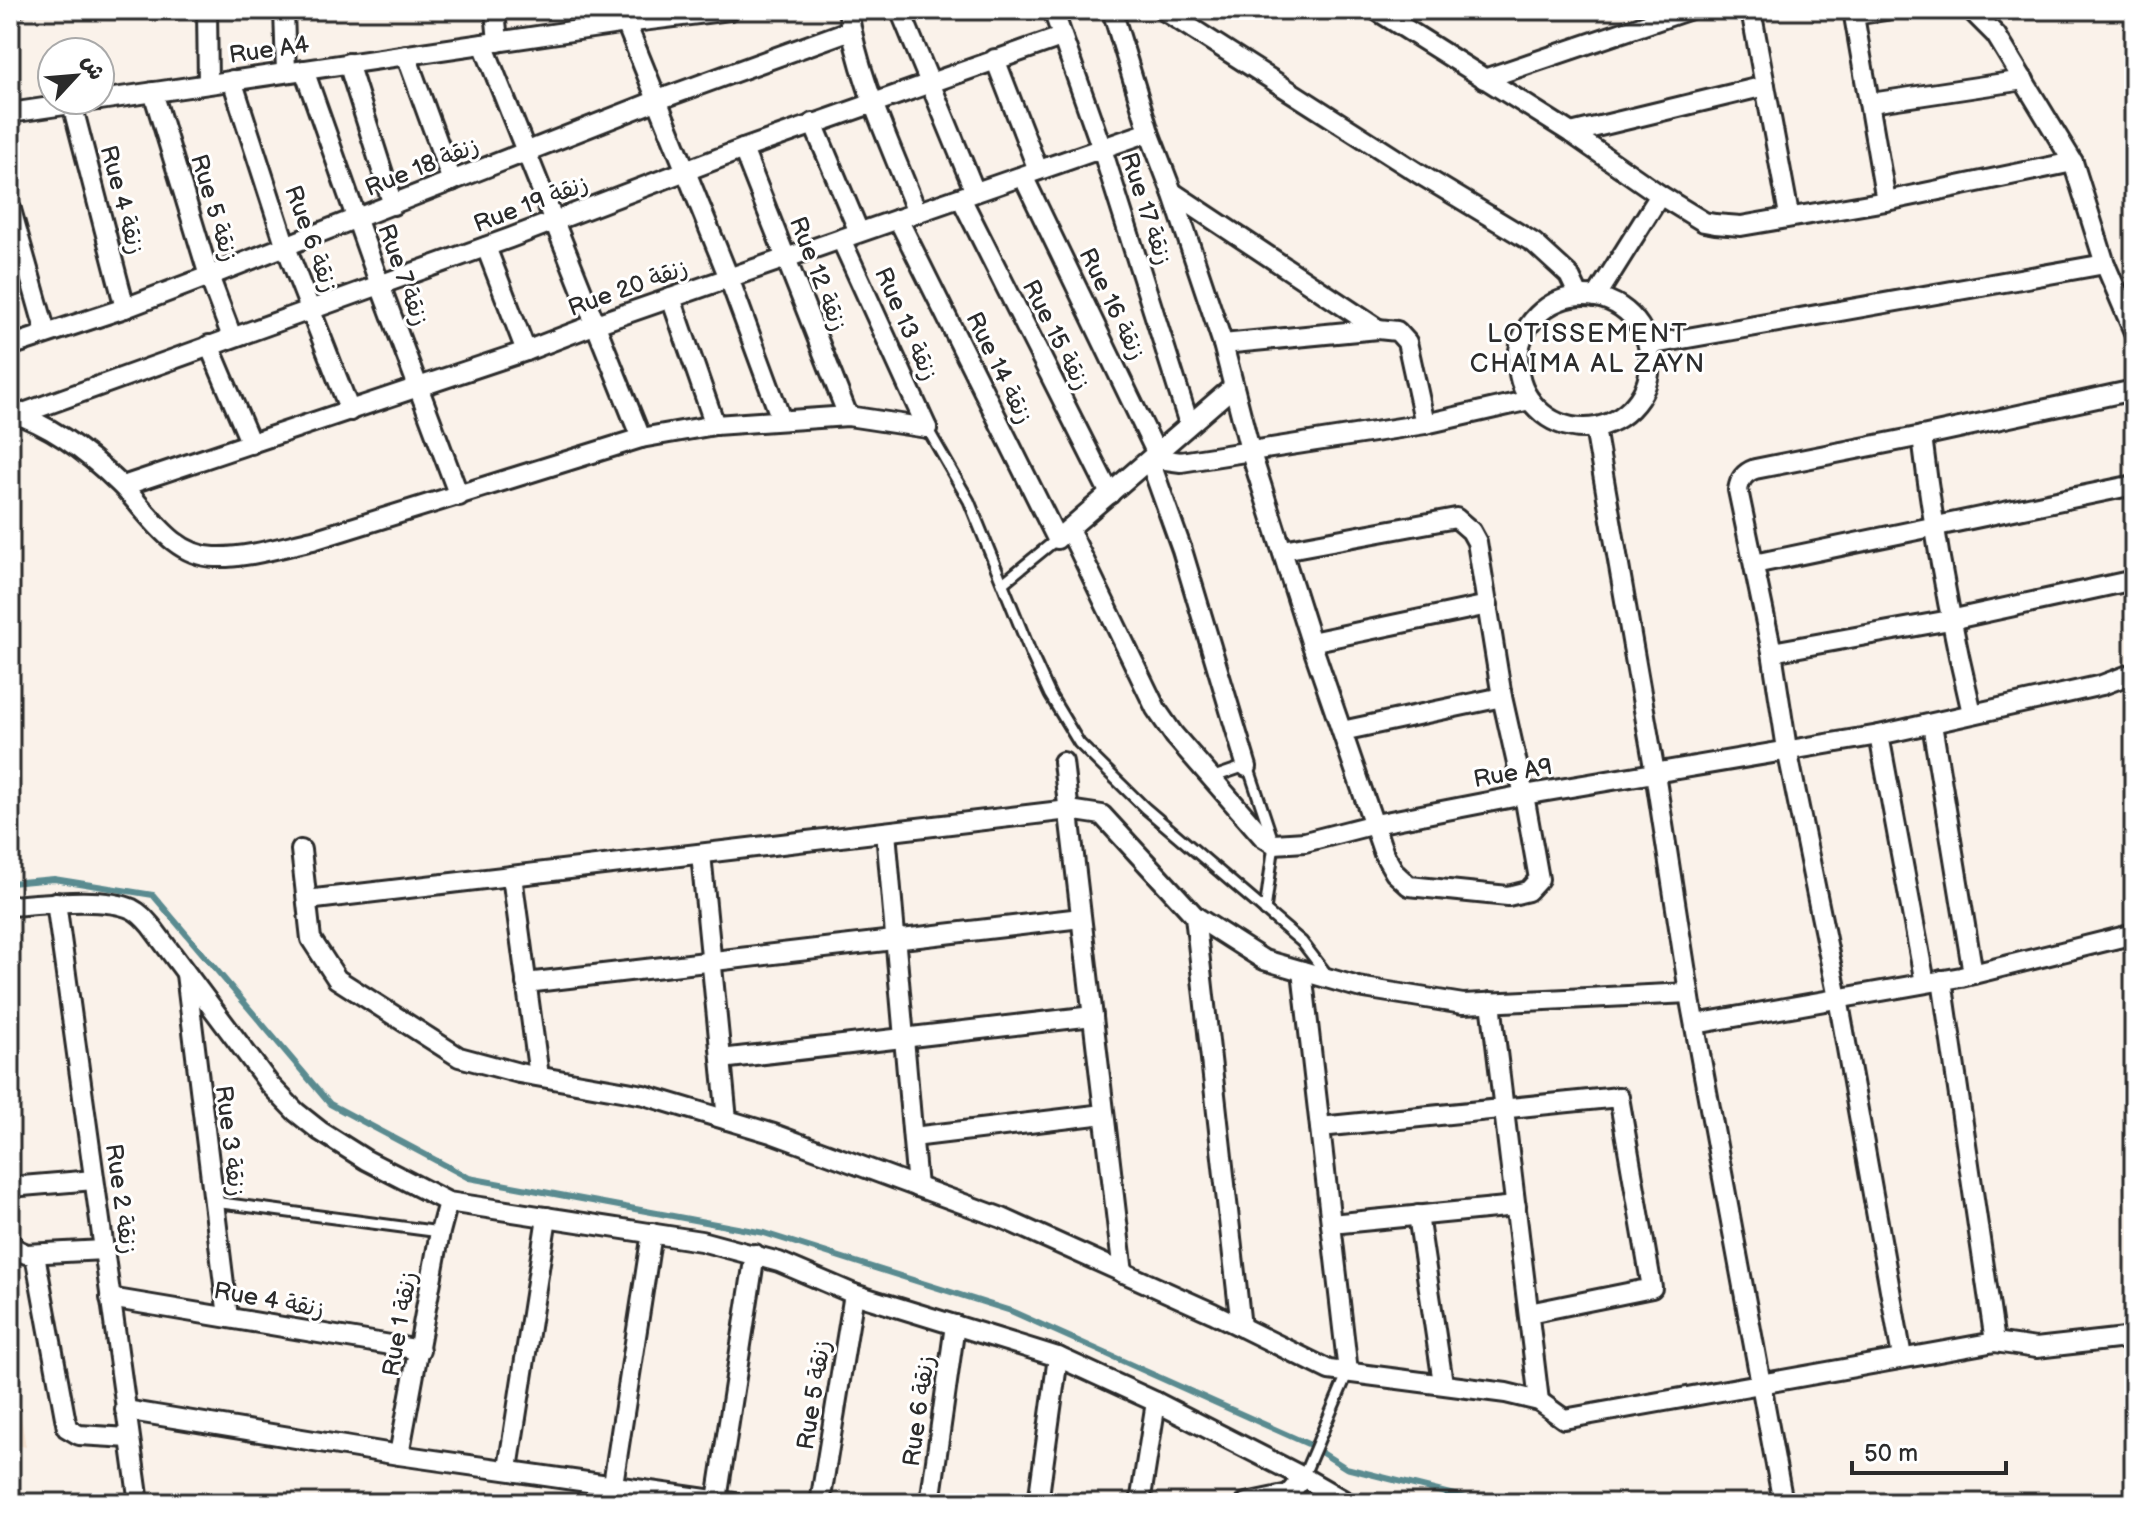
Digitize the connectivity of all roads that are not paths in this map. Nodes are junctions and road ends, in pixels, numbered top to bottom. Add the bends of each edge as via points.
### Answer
1 (21, 10) edge
2 (207, 10) edge
3 (284, 10) edge
4 (495, 10) edge
5 (730, 10) edge
6 (848, 10) edge
7 (900, 10) edge
8 (1053, 10) edge
9 (1112, 10) edge
10 (1163, 10) edge
11 (1378, 10) edge
12 (1688, 10) edge
13 (1751, 10) edge
14 (1886, 10) edge
15 (1971, 10) edge
16 (10, 12) edge
17 (1854, 12) edge
18 (686, 13) edge
19 (626, 23) junction
20 (851, 30) junction
21 (1061, 37) junction
22 (490, 43) junction
23 (406, 55) junction
24 (995, 59) junction
25 (348, 63) junction
26 (295, 71) junction
27 (1484, 79) junction
28 (232, 80) junction
29 (2024, 80) junction
30 (208, 83) junction
31 (929, 83) junction
32 (1765, 86) junction
33 (153, 92) junction
34 (116, 97) edge
35 (658, 100) junction
36 (873, 102) junction
37 (1871, 103) junction
38 (36, 106) edge
39 (12, 107) edge
40 (75, 116) edge
41 (813, 123) junction
42 (1149, 132) junction
43 (1571, 133) junction
44 (743, 149) junction
45 (1102, 149) junction
46 (525, 152) junction
47 (2073, 162) junction
48 (685, 171) junction
49 (1031, 173) junction
50 (452, 181) junction
51 (1172, 192) junction
52 (968, 195) junction
53 (1660, 195) junction
54 (1886, 201) junction
55 (393, 205) junction
56 (10, 206) edge
57 (917, 213) junction
58 (1789, 215) junction
59 (358, 219) junction
60 (898, 219) junction
61 (555, 221) junction
62 (859, 232) junction
63 (841, 239) junction
64 (286, 247) junction
65 (486, 247) junction
66 (786, 258) junction
67 (2105, 264) junction
68 (209, 276) junction
69 (729, 278) junction
70 (380, 285) junction
71 (1588, 297) junction
72 (671, 298) junction
73 (125, 308) junction
74 (311, 309) junction
75 (596, 324) junction
76 (1378, 329) junction
77 (2134, 332) edge
78 (46, 333) junction
79 (232, 337) junction
80 (1223, 344) junction
81 (209, 345) junction
82 (1648, 345) junction
83 (10, 346) edge
84 (526, 351) junction
85 (419, 387) junction
86 (1233, 387) junction
87 (2134, 390) edge
88 (1530, 400) junction
89 (350, 411) junction
90 (14, 414) edge
91 (848, 416) junction
92 (781, 419) junction
93 (1189, 424) junction
94 (1425, 424) junction
95 (715, 425) junction
96 (927, 428) junction
97 (1595, 428) junction
98 (1922, 436) junction
99 (641, 438) junction
100 (251, 444) junction
101 (1250, 450) junction
102 (1154, 457) junction
103 (2134, 485) edge
104 (123, 486) junction
105 (1110, 494) junction
106 (459, 496) junction
107 (1933, 529) junction
108 (1063, 534) junction
109 (1283, 550) junction
110 (1754, 564) junction
111 (2134, 580) edge
112 (1003, 583) junction
113 (1488, 605) junction
114 (1950, 620) junction
115 (1311, 642) junction
116 (1772, 652) junction
117 (2134, 673) edge
118 (1502, 697) junction
119 (1972, 713) junction
120 (1932, 724) junction
121 (1342, 731) junction
122 (1879, 735) junction
123 (1787, 749) junction
124 (1063, 762) dead end
125 (1247, 767) junction
126 (1655, 773) junction
127 (1211, 778) junction
128 (1524, 795) junction
129 (1069, 810) junction
130 (1375, 824) junction
131 (886, 832) junction
132 (1274, 844) junction
133 (301, 850) dead end
134 (701, 854) junction
135 (512, 876) junction
136 (307, 900) junction
137 (56, 902) junction
138 (10, 906) edge
139 (1265, 911) junction
140 (1195, 916) junction
141 (1081, 918) junction
142 (2134, 934) edge
143 (895, 940) junction
144 (711, 961) junction
145 (186, 971) junction
146 (1302, 971) junction
147 (1973, 974) junction
148 (1330, 979) junction
149 (1933, 982) junction
150 (526, 983) junction
151 (1689, 993) junction
152 (1838, 998) junction
153 (1491, 1002) junction
154 (1093, 1016) junction
155 (1695, 1024) junction
156 (904, 1038) junction
157 (721, 1059) junction
158 (539, 1076) junction
159 (1504, 1109) junction
160 (1104, 1114) junction
161 (727, 1120) junction
162 (1320, 1127) junction
163 (913, 1137) junction
164 (94, 1180) junction
165 (10, 1187) edge
166 (917, 1187) junction
167 (214, 1202) junction
168 (448, 1202) junction
169 (1516, 1206) junction
170 (1418, 1215) junction
171 (547, 1217) junction
172 (1331, 1224) junction
173 (440, 1232) junction
174 (652, 1233) junction
175 (10, 1241) edge
176 (104, 1250) junction
177 (755, 1254) junction
178 (35, 1255) junction
179 (1123, 1273) junction
180 (854, 1294) junction
181 (110, 1298) junction
182 (1529, 1313) junction
183 (228, 1317) junction
184 (955, 1325) junction
185 (1241, 1327) junction
186 (2134, 1337) edge
187 (1995, 1342) junction
188 (420, 1350) junction
189 (1058, 1357) junction
190 (1902, 1357) junction
191 (1348, 1372) junction
192 (1443, 1383) junction
193 (1760, 1384) junction
194 (1539, 1401) junction
195 (1156, 1402) junction
196 (125, 1410) junction
197 (129, 1438) junction
198 (399, 1455) junction
199 (508, 1469) junction
200 (1303, 1477) junction
201 (613, 1484) junction
202 (1290, 1499) edge
203 (726, 1502) edge
204 (139, 1503) edge
205 (820, 1503) edge
206 (930, 1503) edge
207 (1038, 1503) edge
208 (1140, 1503) edge
209 (1246, 1503) edge
210 (1348, 1503) edge
211 (1783, 1503) edge

1 - 16 lane
2 - 30 street
3 - 26 street, Rue 7 زنقة
4 - 22 street
5 - 18 street, Rue A4
6 - 20 street
7 - 31 street, Rue 15 زنقة
8 - 21 street, Rue 17 زنقة
9 - 42 street
10 - 71 street via 1534,243
11 - 27 street
12 - 27 street
13 - 32 street
14 - 17 street
15 - 29 street via 1996,35
17 - 37 street
18 - 19 street, Rue A4
19 - 22 street, Rue A4
19 - 35 street
20 - 35 street, Rue 18 زنقة
20 - 36 street
21 - 24 street, Rue 19 زنقة
21 - 45 street, Rue 17 زنقة
22 - 23 street, Rue A4
22 - 46 street
23 - 25 street, Rue A4
23 - 50 street
24 - 31 street, Rue 19 زنقة
24 - 49 street, Rue 16 زنقة
25 - 26 street, Rue A4
25 - 55 street
26 - 28 street, Rue A4
26 - 59 street, Rue 7 زنقة
27 - 43 street
28 - 30 street, Rue A4
28 - 64 street, Rue 6 زنقة
29 - 37 street
29 - 47 street
30 - 33 street, Rue A4
31 - 36 street, Rue 19 زنقة
31 - 52 street, Rue 15 زنقة
32 - 43 street
32 - 58 street
33 - 34 street, Rue A4
33 - 68 street, Rue 5 زنقة
35 - 46 street, Rue 18 زنقة
35 - 48 street
36 - 41 street, Rue 19 زنقة
36 - 57 street
37 - 54 street
38 - 39 street, Rue A4
40 - 73 street, Rue 4 زنقة
41 - 44 street, Rue 19 زنقة
41 - 62 street
42 - 45 street, Rue 20 زنقة
42 - 51 street
43 - 53 street
44 - 48 street, Rue 19 زنقة
44 - 66 street, Rue 12 زنقة
45 - 49 street, Rue 20 زنقة
45 - 93 street, Rue 17 زنقة
46 - 50 street, Rue 18 زنقة
46 - 61 street
47 - 54 street
47 - 67 street
48 - 61 street, Rue 19 زنقة
48 - 69 street
49 - 52 street, Rue 20 زنقة
49 - 102 street, Rue 16 زنقة
50 - 55 street, Rue 18 زنقة
51 - 76 street
51 - 80 street
52 - 57 street, Rue 20 زنقة
52 - 105 street, Rue 15 زنقة
53 - 58 street via 1704,222 1727,227
53 - 71 street
54 - 58 street
55 - 59 street, Rue 18 زنقة
56 - 78 street
57 - 60 street, Rue 20 زنقة
59 - 64 street, Rue 18 زنقة
59 - 70 street, Rue 7 زنقة
60 - 62 street, Rue 20 زنقة
60 - 108 street, Rue 14 زنقة
61 - 65 street, Rue 19 زنقة
61 - 75 street
62 - 63 street, Rue 20 زنقة
63 - 66 street, Rue 20 زنقة
63 - 96 street, Rue 13 زنقة
64 - 68 street, Rue 18 زنقة
64 - 74 street, Rue 6 زنقة
65 - 70 street, Rue 19 زنقة
65 - 84 street
66 - 69 street, Rue 20 زنقة
66 - 91 street, Rue 12 زنقة
67 - 77 street
67 - 82 street
68 - 73 street, Rue 18 زنقة
68 - 79 street, Rue 5 زنقة
69 - 72 street, Rue 20 زنقة
69 - 92 street
70 - 74 street, Rue 19 زنقة
70 - 85 street, Rue 7 زنقة
71 - 82 street via 1629,313
71 - 88 street via 1559,301 1529,325 1518,363
72 - 75 street, Rue 20 زنقة
72 - 95 street
73 - 78 street, Rue 18 زنقة
74 - 79 street, Rue 19 زنقة
74 - 89 street, Rue 6 زنقة
75 - 84 street, Rue 20 زنقة
75 - 99 street
76 - 80 street
76 - 94 street via 1397,331 1407,342
78 - 83 street, Rue 18 زنقة
79 - 81 street, Rue 19 زنقة
80 - 86 street
81 - 90 street, Rue 19 زنقة
81 - 100 street
82 - 97 street via 1645,388 1633,407 1616,421
84 - 85 street, Rue 20 زنقة
85 - 89 street, Rue 20 زنقة
85 - 106 street, Rue 7 زنقة
86 - 93 street
86 - 101 street
87 - 98 street
88 - 94 street
88 - 97 street via 1558,423
89 - 100 street, Rue 20 زنقة
90 - 104 street via 63,438
91 - 92 street
91 - 96 street
92 - 95 street
93 - 102 street
94 - 101 street
95 - 99 street
96 - 112 lane via 969,501
97 - 126 street
98 - 107 street
98 - 110 street via 1747,471 1738,490
99 - 106 street
100 - 104 street, Rue 20 زنقة
101 - 102 street via 1181,462
101 - 109 street
102 - 105 street
102 - 125 street, Rue 16 زنقة
103 - 107 street
104 - 106 street via 160,531 185,548 214,558 313,540
105 - 108 street
107 - 110 street
107 - 114 street
108 - 112 lane
108 - 127 street via 1156,709
109 - 113 street via 1456,518 1477,542
109 - 115 street
110 - 116 street
111 - 114 street
112 - 139 lane via 1050,695 1079,743
113 - 115 street
113 - 118 street
114 - 116 street
114 - 119 street
115 - 121 street
116 - 123 street
117 - 119 street, Rue A9
118 - 121 street
118 - 128 street
119 - 120 street, Rue A9
120 - 122 street, Rue A9
120 - 147 street
121 - 130 street
122 - 123 street, Rue A9
122 - 149 street
123 - 126 street, Rue A9
123 - 152 street
124 - 129 street
125 - 127 lane
125 - 132 lane
126 - 128 street, Rue A9
126 - 151 street
127 - 132 street
128 - 130 street, Rue A9
128 - 130 street via 1539,879 1520,894 1409,886 1390,864
129 - 131 street
129 - 140 street via 1102,815
129 - 141 street
130 - 132 street, Rue A9 via 1305,842
131 - 134 street
131 - 143 street
132 - 139 lane
133 - 136 street
134 - 135 street
134 - 144 street
135 - 136 street
135 - 150 street
136 - 158 street via 311,939 337,979 459,1057
137 - 138 street
137 - 145 street via 128,907 151,926
137 - 164 street, Rue 2 زنقة
139 - 148 lane via 1302,942
140 - 146 street via 1264,960
140 - 185 street
141 - 143 street
141 - 154 street
142 - 147 street
143 - 144 street
143 - 156 street
144 - 150 street
144 - 157 street
145 - 167 street, Rue 3 زنقة
145 - 168 street via 296,1112 366,1160
146 - 148 street
146 - 162 street
147 - 149 street
148 - 153 street via 1463,1004
149 - 152 street
149 - 187 street
150 - 158 street
151 - 153 street
151 - 155 street
152 - 155 street
152 - 190 street
153 - 159 street
154 - 156 street
154 - 160 street
155 - 193 street
156 - 157 street
156 - 163 street
157 - 161 street
158 - 161 street via 644,1095
159 - 162 street
159 - 169 street
159 - 182 street via 1619,1097 1652,1288
160 - 163 street
160 - 179 street
161 - 166 street
162 - 172 street
163 - 166 street
164 - 165 street
164 - 176 street, Rue 2 زنقة
166 - 179 street via 1002,1218
167 - 173 lane
167 - 183 street, Rue 3 زنقة
168 - 171 street
168 - 173 street, Rue 1 زنقة
169 - 170 street
169 - 182 street
170 - 172 street
170 - 192 street
171 - 174 street
171 - 199 street
172 - 191 street
173 - 188 street, Rue 1 زنقة
174 - 177 street
174 - 201 street
175 - 178 street via 21,1252
176 - 178 street
176 - 181 street, Rue 2 زنقة
177 - 180 street
177 - 203 street
178 - 197 street via 67,1428 73,1434
179 - 185 street
180 - 184 street
180 - 205 street, Rue 5 زنقة
181 - 183 street, Rue 4 زنقة
181 - 196 street, Rue 2 زنقة
182 - 194 street
183 - 188 street, Rue 4 زنقة
184 - 189 street
184 - 206 street, Rue 6 زنقة
185 - 191 street via 1329,1370
186 - 187 street via 2036,1348
187 - 190 street
188 - 198 street, Rue 1 زنقة
189 - 195 street
189 - 207 street
190 - 193 street
191 - 192 street
191 - 200 lane
192 - 194 street
193 - 194 street via 1564,1419
193 - 211 street
195 - 200 street
195 - 208 street
196 - 197 street, Rue 2 زنقة
196 - 198 street
197 - 204 street, Rue 2 زنقة
198 - 199 street
199 - 201 street
200 - 202 street
200 - 210 street
201 - 203 street
202 - 209 street

